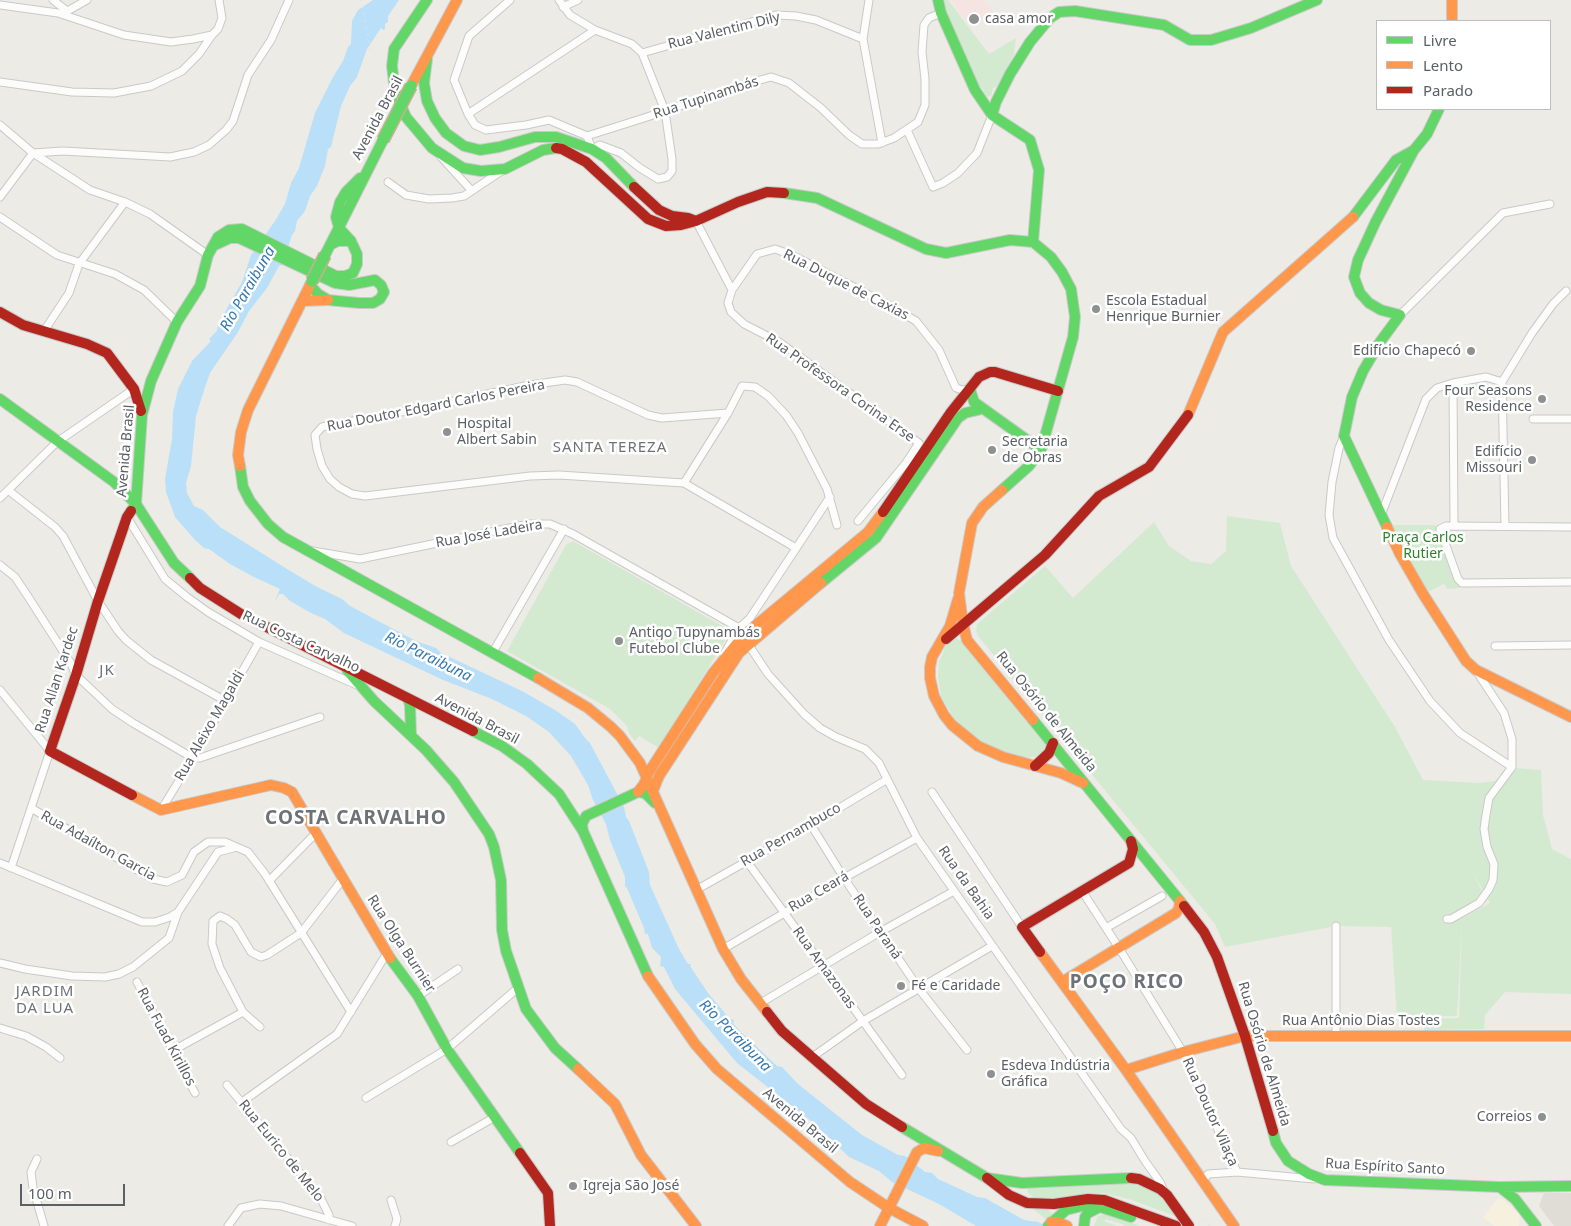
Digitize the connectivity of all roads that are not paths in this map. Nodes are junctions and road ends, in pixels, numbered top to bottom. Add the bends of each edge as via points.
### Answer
1 (53, 0) edge
2 (87, 0) edge
3 (220, 0) edge
4 (289, 0) edge
5 (427, 0) edge
6 (457, 0) edge
7 (510, 0) edge
8 (578, 0) edge
9 (869, 0) edge
10 (938, 0) edge
11 (1317, 0) edge
12 (1452, 0) edge
13 (561, 3) edge
14 (0, 5) edge
15 (65, 12) junction
16 (941, 13) junction
17 (1452, 20) edge
18 (595, 30) junction
19 (212, 35) junction
20 (863, 39) junction
21 (642, 53) junction
22 (427, 58) junction
23 (0, 82) edge
24 (999, 97) junction
25 (981, 99) junction
26 (1439, 110) edge
27 (665, 111) junction
28 (468, 114) junction
29 (992, 115) junction
30 (0, 126) edge
31 (907, 130) junction
32 (587, 136) junction
33 (880, 143) junction
34 (432, 148) junction
35 (592, 149) junction
36 (1414, 150) junction
37 (33, 153) junction
38 (586, 162) junction
39 (505, 169) junction
40 (388, 182) dead end
41 (613, 185) junction
42 (633, 186) junction
43 (472, 191) junction
44 (0, 198) edge
45 (125, 202) junction
46 (1550, 204) dead end
47 (0, 217) edge
48 (696, 221) junction
49 (339, 228) junction
50 (351, 242) junction
51 (1033, 242) junction
52 (211, 250) junction
53 (328, 250) junction
54 (299, 261) junction
55 (80, 264) junction
56 (311, 283) junction
57 (732, 290) junction
58 (1566, 292) dead end
59 (328, 300) junction
60 (302, 301) junction
61 (0, 312) edge
62 (1400, 315) junction
63 (177, 322) junction
64 (44, 332) junction
65 (153, 374) junction
66 (1502, 382) junction
67 (1453, 383) junction
68 (134, 388) junction
69 (970, 389) junction
70 (1058, 391) junction
71 (0, 399) edge
72 (982, 409) junction
73 (728, 413) junction
74 (954, 415) junction
75 (142, 416) junction
76 (1533, 419) dead end
77 (1571, 419) edge
78 (1344, 436) junction
79 (57, 442) junction
80 (1041, 450) junction
81 (684, 483) junction
82 (8, 490) junction
83 (138, 490) junction
84 (126, 493) junction
85 (830, 497) junction
86 (0, 498) edge
87 (136, 504) junction
88 (1381, 515) junction
89 (127, 517) junction
90 (858, 521) dead end
91 (837, 525) dead end
92 (1454, 526) junction
93 (1505, 526) junction
94 (1571, 527) edge
95 (564, 529) junction
96 (796, 548) junction
97 (304, 550) junction
98 (0, 565) edge
99 (1571, 582) edge
100 (959, 593) junction
101 (98, 600) junction
102 (973, 615) junction
103 (963, 624) junction
104 (744, 636) junction
105 (943, 641) junction
106 (259, 642) junction
107 (969, 642) junction
108 (1571, 645) edge
109 (1495, 646) dead end
110 (493, 652) junction
111 (338, 663) junction
112 (1476, 670) junction
113 (76, 675) junction
114 (361, 687) junction
115 (0, 690) edge
116 (408, 699) junction
117 (224, 700) junction
118 (425, 708) junction
119 (320, 717) dead end
120 (410, 717) junction
121 (1571, 717) edge
122 (682, 732) junction
123 (411, 735) junction
124 (1053, 743) junction
125 (50, 750) junction
126 (193, 758) junction
127 (640, 763) junction
128 (1035, 766) junction
129 (1512, 766) junction
130 (647, 778) junction
131 (886, 780) junction
132 (1086, 785) junction
133 (653, 791) junction
134 (932, 792) dead end
135 (635, 793) junction
136 (658, 807) junction
137 (31, 808) junction
138 (161, 810) junction
139 (570, 810) junction
140 (588, 815) junction
141 (811, 825) junction
142 (583, 831) junction
143 (316, 833) junction
144 (917, 838) junction
145 (1130, 838) junction
146 (237, 847) junction
147 (746, 860) junction
148 (0, 863) edge
149 (1129, 863) junction
150 (11, 868) junction
151 (1154, 868) junction
152 (844, 878) junction
153 (343, 879) junction
154 (269, 881) junction
155 (696, 890) junction
156 (954, 891) junction
157 (1082, 891) junction
158 (1162, 896) dead end
159 (1180, 901) junction
160 (178, 912) junction
161 (784, 913) junction
162 (1447, 919) dead end
163 (1336, 926) dead end
164 (1022, 927) junction
165 (1106, 928) junction
166 (880, 932) junction
167 (302, 933) junction
168 (992, 946) junction
169 (1119, 948) junction
170 (723, 949) junction
171 (387, 953) junction
172 (0, 963) edge
173 (823, 966) junction
174 (458, 969) dead end
175 (137, 982) dead end
176 (1062, 982) junction
177 (519, 987) junction
178 (919, 989) junction
179 (418, 996) junction
180 (760, 1004) junction
181 (243, 1012) junction
182 (351, 1012) junction
183 (862, 1021) junction
184 (260, 1027) dead end
185 (0, 1028) edge
186 (1245, 1036) junction
187 (1336, 1036) junction
188 (1571, 1036) edge
189 (447, 1049) junction
190 (966, 1050) dead end
191 (172, 1051) junction
192 (1183, 1052) junction
193 (60, 1058) dead end
194 (811, 1058) junction
195 (1126, 1070) junction
196 (902, 1075) dead end
197 (227, 1085) dead end
198 (195, 1093) dead end
199 (366, 1098) dead end
200 (242, 1102) junction
201 (495, 1118) junction
202 (451, 1142) dead end
203 (948, 1156) junction
204 (37, 1159) dead end
205 (1145, 1161) junction
206 (1237, 1172) junction
207 (988, 1178) junction
208 (1132, 1178) junction
209 (1322, 1179) junction
210 (1202, 1182) junction
211 (1571, 1186) edge
212 (1500, 1187) junction
213 (1165, 1194) junction
214 (391, 1200) dead end
215 (891, 1203) junction
216 (1100, 1208) junction
217 (1124, 1211) junction
218 (329, 1220) junction
219 (1050, 1224) edge
220 (44, 1226) edge
221 (228, 1226) edge
222 (352, 1226) edge
223 (395, 1226) edge
224 (550, 1226) edge
225 (696, 1226) edge
226 (880, 1226) edge
227 (923, 1226) edge
228 (1067, 1226) edge
229 (1084, 1226) edge
230 (1154, 1226) edge
231 (1176, 1226) edge
232 (1189, 1226) edge
233 (1234, 1226) edge
234 (1536, 1226) edge

1 - 15 street
2 - 15 street
3 - 19 street via 222,18
4 - 37 street via 271,40 248,75 233,121 209,145 170,157 63,151
5 - 34 main road via 394,49 392,79 406,117
6 - 22 main road, Avenida Brasil
7 - 28 street via 469,36 454,80
8 - 13 street
9 - 20 street
10 - 16 main road
11 - 24 main road via 1251,28 1211,40 1190,40 1164,25 1075,11 1059,12 1030,42
12 - 17 main road
13 - 18 street via 570,15
14 - 15 street
15 - 19 street via 124,35 170,42
16 - 25 main road
16 - 31 street via 928,18 924,25 925,106 918,122
18 - 21 street via 632,44
18 - 28 street
19 - 23 street via 182,71 151,86 114,93 72,92
20 - 21 street, Rua Valentim Dily via 816,20 776,16
20 - 33 street
21 - 27 street
22 - 35 main road via 424,83 427,102 446,133 464,146 480,150 535,138 556,138
22 - 49 main road, Avenida Brasil, bridge via 366,174 352,185 340,202 336,216
24 - 25 main road
24 - 29 main road
25 - 29 main road
26 - 36 main road via 1427,134
27 - 32 street, Rua Tupinambás
27 - 33 street, Rua Tupinambás via 771,77 790,83 862,144
27 - 35 street via 672,159 672,171 667,177 658,179 621,153 600,145
28 - 32 street via 475,125 486,130 549,120
29 - 31 street via 977,153 958,173 933,186
29 - 51 main road via 1030,140 1035,154 1039,170
30 - 37 street
31 - 33 street
32 - 35 street
34 - 39 main road via 463,168 481,171
34 - 43 street
35 - 38 main road
35 - 42 main road via 606,158
36 - 62 main road via 1365,243 1354,277 1360,293 1369,303
36 - 102 main road via 1396,160 1351,220 1223,332 1187,416 1149,467 1099,496 1045,555
37 - 44 street
37 - 45 street via 90,190
38 - 39 main road via 562,149 551,148
38 - 41 main road
39 - 43 street
40 - 43 street via 406,195 430,199 464,196
41 - 42 main road via 626,183
41 - 48 main road via 648,219 666,226
42 - 48 main road via 664,214
45 - 52 street
45 - 55 street
46 - 62 street via 1504,213
47 - 55 street via 57,255
48 - 51 main road via 767,192 816,198 926,249 946,253 1010,240
48 - 57 street
49 - 50 main road
49 - 53 main road
50 - 53 main road via 338,241
50 - 54 main road via 356,250 357,264 353,273 345,276 336,276
51 - 70 main road, Rua Osório de Almeida via 1051,257 1062,272 1073,297 1073,337
52 - 54 main road via 230,238 245,235
52 - 63 main road, Avenida Brasil via 200,286
53 - 56 main road, bridge
54 - 59 main road via 340,284 375,280 383,288 383,296 373,303
55 - 63 street via 115,274 144,290
55 - 64 street via 69,292
56 - 59 main road via 318,294
56 - 60 main road
57 - 69 street, Rua Duque de Caxias via 757,254 775,249 792,255 885,302 916,322 939,350 954,385 960,390
57 - 90 street, Rua Professora Corina Erse via 728,303 731,312 744,324 779,342 919,443
58 - 66 street via 1532,333
59 - 60 main road
60 - 97 main road via 248,410 238,455 243,488 250,501 276,531
61 - 64 main road
62 - 78 main road via 1363,371 1352,397
63 - 65 main road, Avenida Brasil
64 - 68 main road via 106,353
65 - 68 main road
65 - 75 main road, Avenida Brasil
66 - 67 street via 1486,376
66 - 93 street
67 - 88 street via 1437,388 1426,399
67 - 92 street
68 - 75 main road
68 - 79 street
69 - 70 main road via 979,378 990,372
69 - 72 main road via 974,402
69 - 74 main road
70 - 80 main road, Rua Osório de Almeida
71 - 79 main road
72 - 74 main road
72 - 80 main road
73 - 81 street
73 - 81 street, Rua Doutor Edgard Carlos Pereira via 662,418 648,415 577,382 565,380 331,425 322,427 315,435 322,466 330,479 352,494 366,496 559,474
73 - 85 street via 742,386 755,387 768,396 786,415 814,461
74 - 104 main road via 883,529 869,544
75 - 83 main road, Avenida Brasil
76 - 77 street
78 - 88 main road
78 - 129 street via 1332,482 1329,515 1333,538 1389,640 1430,702 1460,732
79 - 82 street
79 - 84 main road
80 - 100 main road, Rua Osório de Almeida via 1029,466 982,507 972,523
81 - 96 street, Rua Doutor Edgard Carlos Pereira
82 - 86 street
82 - 101 street via 63,536
83 - 84 main road
83 - 87 main road, Avenida Brasil
84 - 87 main road
85 - 91 street
85 - 96 street
87 - 89 main road, Rua Allan Kardec
87 - 111 main road, Avenida Brasil via 174,563 200,588 226,605
88 - 112 main road via 1423,594 1466,661
89 - 101 main road, Rua Allan Kardec
89 - 106 street, Rua Costa Carvalho via 165,579 208,612
92 - 93 street
92 - 99 street via 1440,530 1458,579 1467,584
93 - 94 street
95 - 97 street, Rua José Ladeira via 550,524 529,524 360,559
95 - 104 street, Rua José Ladeira
95 - 110 street
96 - 104 street via 750,618
97 - 110 main road
98 - 113 street via 28,594
100 - 103 main road, Rua Osório de Almeida
100 - 105 main road
101 - 113 main road, Rua Allan Kardec
101 - 117 street via 118,631 151,660
102 - 103 main road
102 - 107 main road
103 - 105 main road
103 - 107 main road, Rua Osório de Almeida
104 - 122 main road via 724,676
104 - 122 main road via 713,673
104 - 131 street, Rua da Bahia via 768,674 804,714 820,728 865,749 879,763
105 - 107 main road via 956,636
105 - 128 main road via 932,657 930,678 934,696 944,715 978,746
106 - 114 street, Rua Costa Carvalho
106 - 117 street, Rua Aleixo Magaldi
107 - 124 main road, Rua Osório de Almeida
108 - 109 street
110 - 127 main road via 588,708 620,736
111 - 114 main road, Rua Costa Carvalho
111 - 116 main road, Avenida Brasil
112 - 121 main road
112 - 129 street via 1504,713 1512,739
113 - 125 main road, Rua Allan Kardec
113 - 126 street via 112,709
114 - 123 main road, Rua Costa Carvalho
115 - 125 street
116 - 118 main road, Avenida Brasil
116 - 120 main road
117 - 126 street, Rua Aleixo Magaldi
118 - 120 main road
118 - 139 main road, Avenida Brasil via 502,746 521,759 559,794
119 - 126 street
120 - 123 main road
122 - 130 main road
122 - 133 main road
123 - 177 main road, Rua Costa Carvalho via 454,782 494,847 501,880 502,930
124 - 128 main road via 1049,753
124 - 132 main road, Rua Osório de Almeida
125 - 137 street, Rua Allan Kardec
125 - 138 main road
126 - 138 street, Rua Aleixo Magaldi
127 - 130 main road
127 - 135 main road via 642,779
128 - 132 main road
129 - 162 street via 1489,798 1486,815 1484,830 1494,864 1493,880 1479,903
130 - 133 main road
130 - 135 main road
131 - 141 street, Rua Pernambuco
131 - 144 street, Rua da Bahia
132 - 145 main road, Rua Osório de Almeida
133 - 136 main road
134 - 164 street, Rua da Bahia
135 - 136 main road via 645,792
135 - 140 main road
136 - 155 main road
137 - 146 street, Rua Adaílton Garcia via 152,879 167,882 182,875 194,852 208,842 225,842
137 - 150 street, Rua Allan Kardec
138 - 143 main road, Rua Olga Burnier via 271,786 292,792
139 - 140 main road
139 - 142 main road, Avenida Brasil
140 - 142 main road via 582,824
141 - 147 street, Rua Pernambuco
141 - 152 street, Rua Paraná
142 - 215 main road, Avenida Brasil via 648,976 701,1052 841,1176
143 - 153 main road, Rua Olga Burnier
143 - 154 street
144 - 152 street, Rua Ceará
144 - 156 street, Rua da Bahia
145 - 149 main road via 1133,849
145 - 151 main road, Rua Osório de Almeida
146 - 154 street via 248,852
146 - 160 street via 218,852
147 - 155 street, Rua Pernambuco
147 - 161 street, Rua Amazonas
148 - 150 street
149 - 151 main road via 1142,862
149 - 157 main road
150 - 160 street via 142,922 155,922
151 - 159 main road, Rua Osório de Almeida
152 - 161 street, Rua Ceará
152 - 166 street, Rua Paraná
153 - 167 street
153 - 171 main road, Rua Olga Burnier
154 - 167 street
155 - 170 main road
156 - 166 street
156 - 168 street, Rua da Bahia
157 - 164 main road
157 - 165 street, Rua Doutor Vilaça
158 - 165 street
159 - 169 main road via 1176,913
159 - 186 main road, Rua Osório de Almeida via 1201,927 1217,958
160 - 172 street via 169,938 119,974 72,976
161 - 170 street, Rua Ceará
161 - 173 street, Rua Amazonas
163 - 187 street
164 - 176 main road, Rua da Bahia
165 - 169 street, Rua Doutor Vilaça
166 - 173 street
166 - 178 street, Rua Paraná
167 - 181 street via 261,957 251,952 227,918 220,916 213,921 212,944 220,968
167 - 182 street
168 - 178 street
168 - 205 street, Rua da Bahia
169 - 176 main road
169 - 192 street, Rua Doutor Vilaça
170 - 180 main road
171 - 179 main road, Rua Olga Burnier
171 - 182 street
173 - 180 street
173 - 183 street, Rua Amazonas
174 - 179 street
175 - 191 street, Rua Fuad Kirillos
176 - 195 main road, Rua da Bahia
177 - 189 street
177 - 225 main road, Rua Costa Carvalho via 526,1009 555,1048 615,1104 641,1154
178 - 183 street
178 - 190 street, Rua Paraná
179 - 189 main road, Rua Olga Burnier
180 - 194 main road via 782,1031
181 - 184 street
181 - 191 street
182 - 200 street via 337,1034
183 - 194 street
183 - 196 street, Rua Amazonas
185 - 193 street via 26,1036
186 - 187 main road, Rua Antônio Dias Tostes
186 - 192 main road, Rua Antônio Dias Tostes
186 - 209 main road, Rua Osório de Almeida via 1276,1143 1288,1161
187 - 188 main road, Rua Antônio Dias Tostes
189 - 199 street
189 - 201 main road, Rua Olga Burnier
191 - 198 street, Rua Fuad Kirillos
192 - 195 main road, Rua Antônio Dias Tostes
192 - 206 street, Rua Doutor Vilaça
194 - 203 main road via 878,1113
195 - 210 main road, Rua da Bahia
197 - 200 street, Rua Eurico de Melo
200 - 218 street, Rua Eurico de Melo via 320,1197
201 - 202 street
201 - 224 main road, Rua Olga Burnier via 548,1193
203 - 207 main road
203 - 215 main road via 920,1148
204 - 220 street via 31,1172
205 - 208 street via 1145,1172
205 - 213 street, Rua da Bahia
206 - 209 street, Rua Espírito Santo
206 - 210 street, Rua Espírito Santo via 1208,1174
207 - 208 main road via 1022,1183
207 - 217 main road via 1027,1203 1038,1205 1095,1199
208 - 213 main road via 1147,1182
209 - 212 main road, Rua Espírito Santo
210 - 233 main road, Rua da Bahia
211 - 212 main road, Rua Espírito Santo
212 - 234 main road via 1514,1198
213 - 232 main road, Rua da Bahia
214 - 223 street via 397,1218
215 - 226 main road
215 - 227 main road, Avenida Brasil
216 - 217 main road
216 - 219 main road via 1072,1208
216 - 229 main road via 1085,1216
217 - 230 main road
217 - 231 main road
218 - 221 street via 281,1206 260,1204 241,1208
218 - 222 street
219 - 228 main road via 1058,1222

